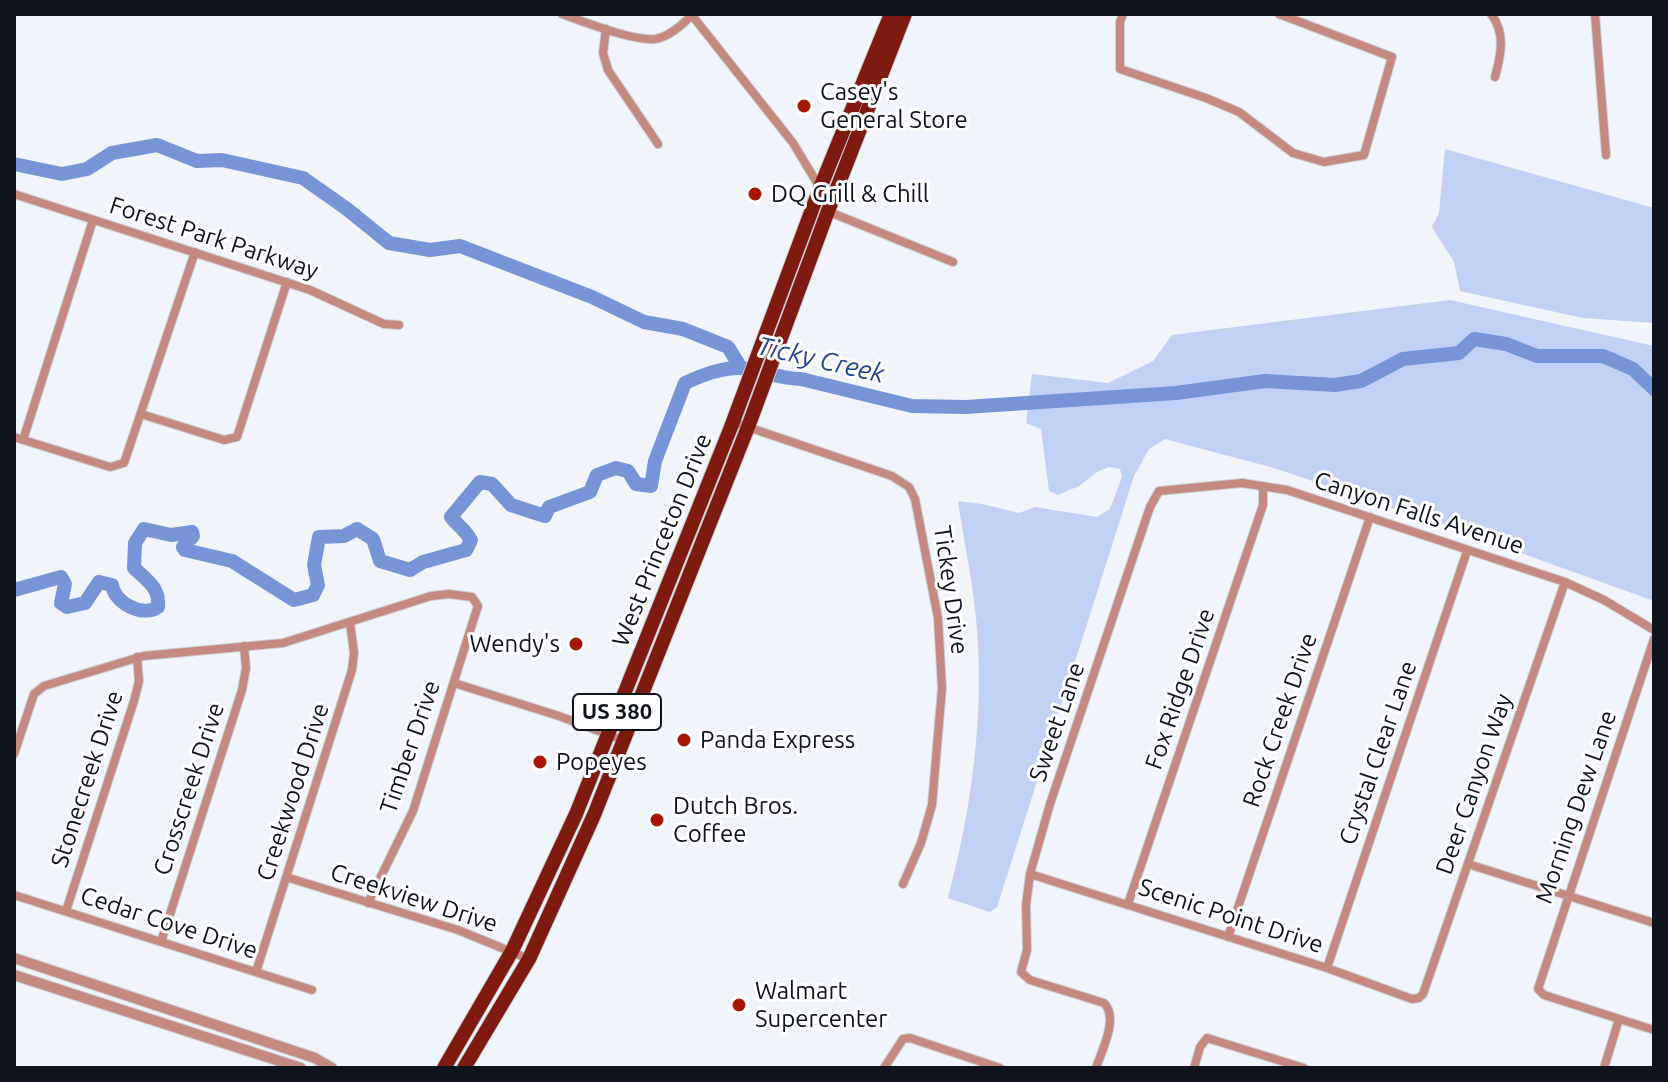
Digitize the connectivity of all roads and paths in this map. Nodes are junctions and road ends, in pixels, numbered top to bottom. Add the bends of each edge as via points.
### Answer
1 (562, 14) edge
2 (691, 14) edge
3 (891, 14) edge
4 (905, 14) edge
5 (1123, 14) edge
6 (1279, 14) edge
7 (1491, 14) edge
8 (1595, 14) edge
9 (606, 29) junction
10 (1495, 77) dead end
11 (658, 144) dead end
12 (1606, 155) dead end
13 (820, 188) junction
14 (14, 194) edge
15 (828, 211) junction
16 (93, 220) junction
17 (195, 252) junction
18 (953, 262) dead end
19 (287, 282) junction
20 (399, 325) dead end
21 (141, 414) junction
22 (733, 422) junction
23 (748, 427) junction
24 (18, 439) edge
25 (1263, 486) junction
26 (1159, 491) joint
27 (1370, 517) junction
28 (1467, 551) junction
29 (1565, 582) junction
30 (350, 622) junction
31 (1654, 630) edge
32 (1654, 639) edge
33 (244, 646) junction
34 (137, 657) junction
35 (454, 683) junction
36 (609, 734) junction
37 (625, 741) junction
38 (14, 754) edge
39 (1468, 864) junction
40 (1030, 874) junction
41 (286, 877) junction
42 (903, 884) dead end
43 (1568, 894) junction
44 (14, 895) edge
45 (368, 903) junction
46 (1128, 904) junction
47 (66, 911) junction
48 (1654, 923) edge
49 (1228, 937) junction
50 (161, 942) junction
51 (512, 951) junction
52 (14, 958) edge
53 (529, 959) junction
54 (1327, 968) junction
55 (256, 972) junction
56 (14, 975) edge
57 (312, 990) dead end
58 (1419, 998) joint
59 (1619, 1019) junction
60 (1654, 1030) edge
61 (315, 1058) junction
62 (281, 1062) junction
63 (1292, 1066) edge
64 (994, 1067) edge
65 (301, 1068) edge
66 (332, 1068) edge
67 (444, 1068) edge
68 (464, 1068) edge
69 (884, 1068) edge
70 (1096, 1068) edge
71 (1194, 1068) edge
72 (1304, 1068) edge
73 (1604, 1068) edge

1 - 9 street
2 - 9 street via 657,39
2 - 13 street via 793,143
3 - 13 highway, West Princeton Drive / US 380
4 - 15 highway, West Princeton Drive / US 380
5 - 6 street via 1120,69 1239,112 1293,153 1324,162 1364,155 1392,57
7 - 10 street via 1502,52
8 - 12 street
9 - 11 street via 603,53 608,70
13 - 15 street
13 - 22 highway, West Princeton Drive / US 380
14 - 16 street, Forest Park Parkway
15 - 18 street
15 - 23 highway, West Princeton Drive / US 380
16 - 17 street, Forest Park Parkway
16 - 24 street
17 - 19 street, Forest Park Parkway
17 - 21 street
19 - 20 street, Forest Park Parkway via 384,324
19 - 21 street via 237,437 224,440
21 - 24 street via 120,466
22 - 23 street, Tickey Drive
22 - 36 highway, West Princeton Drive / US 380
23 - 37 highway, West Princeton Drive / US 380
23 - 42 street, Tickey Drive via 892,476 909,487 918,507 938,618 942,688 932,805
25 - 26 street, Canyon Falls Avenue via 1242,483
25 - 27 street, Canyon Falls Avenue
25 - 46 street, Fox Ridge Drive via 1263,505
26 - 40 street, Sweet Lane
27 - 28 street, Canyon Falls Avenue
27 - 49 street, Rock Creek Drive
28 - 29 street, Canyon Falls Avenue
28 - 54 street, Crystal Clear Lane
29 - 31 street, Canyon Falls Avenue
29 - 39 street, Deer Canyon Way
30 - 33 street via 283,643
30 - 35 street, Timber Drive via 431,596 463,595 476,601
30 - 41 street, Creekwood Drive via 352,670
32 - 43 street, Morning Dew Lane
33 - 34 street
33 - 50 street, Crosscreek Drive via 242,690
34 - 38 street via 38,689
34 - 47 street, Stonecreek Drive via 134,701
35 - 36 street
35 - 45 street, Timber Drive via 413,811
36 - 37 street
36 - 51 highway, West Princeton Drive / US 380
37 - 53 highway, West Princeton Drive / US 380
39 - 43 street
39 - 58 street, Deer Canyon Way
40 - 46 street, Scenic Point Drive
40 - 70 street, Sweet Lane via 1021,972 1030,980 1110,1008
41 - 45 street, Creekview Drive
41 - 55 street, Creekwood Drive
43 - 48 street
43 - 59 street, Morning Dew Lane via 1538,989
44 - 47 street, Cedar Cove Drive
45 - 51 street, Creekview Drive
46 - 49 street, Scenic Point Drive
47 - 50 street, Cedar Cove Drive
49 - 54 street, Scenic Point Drive
50 - 55 street, Cedar Cove Drive
51 - 53 street, Creekview Drive
51 - 67 highway, West Princeton Drive / US 380
52 - 61 street
53 - 68 highway, West Princeton Drive / US 380
54 - 58 street, Scenic Point Drive
55 - 57 street, Cedar Cove Drive
56 - 62 street
59 - 60 street
59 - 73 street
61 - 62 street via 311,1062 286,1056
61 - 66 street
62 - 65 street
63 - 71 street via 1207,1038
63 - 72 street
64 - 69 street via 910,1038 903,1039

